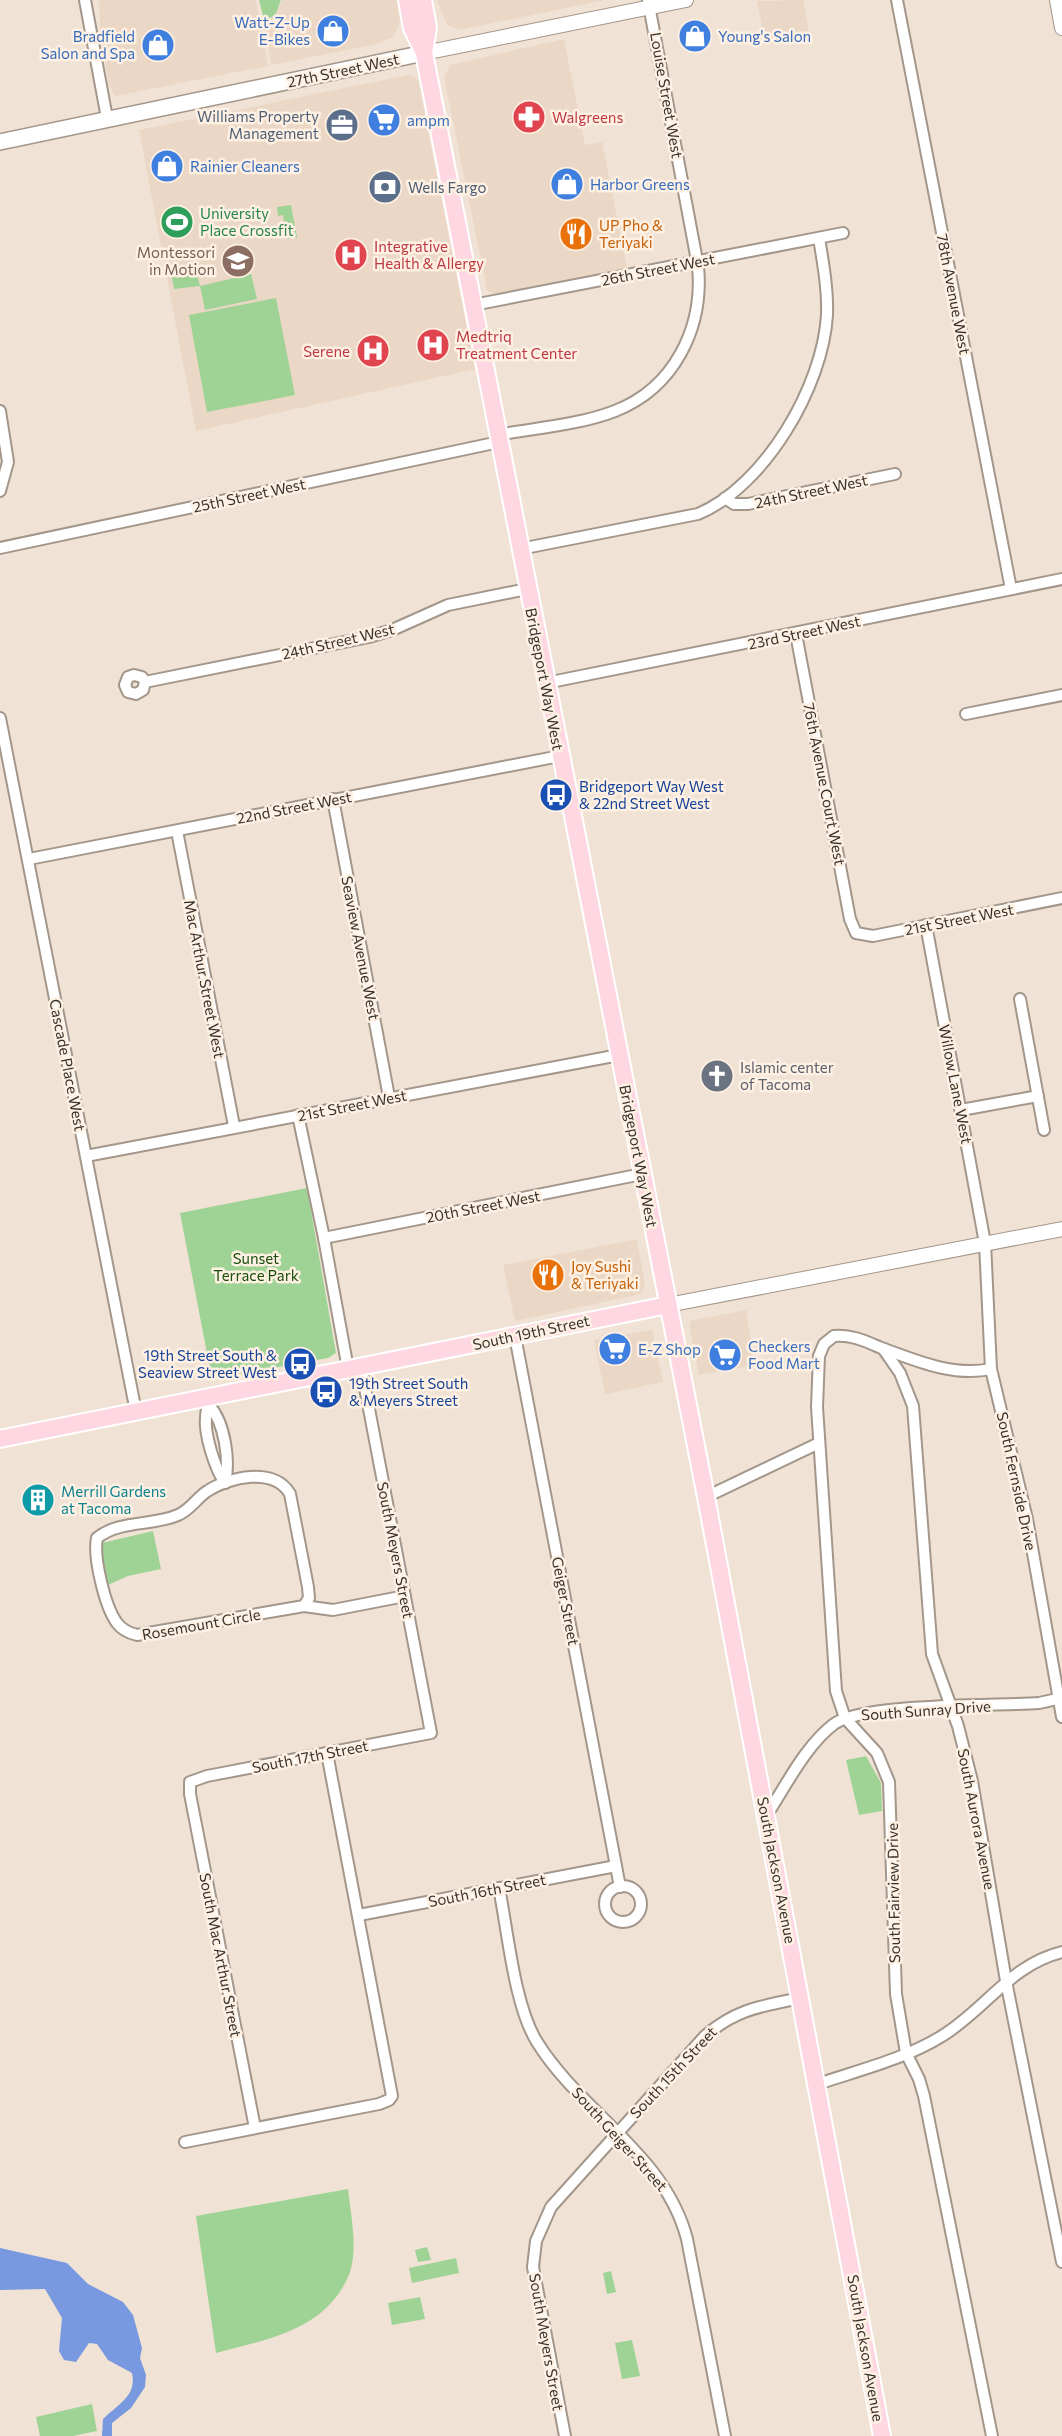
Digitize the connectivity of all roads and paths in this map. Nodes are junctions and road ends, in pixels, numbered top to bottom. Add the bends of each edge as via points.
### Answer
1 (85, 0) edge
2 (407, 0) edge
3 (423, 0) edge
4 (686, 0) edge
5 (897, 0) edge
6 (1057, 0) edge
7 (649, 4) edge
8 (1062, 28) edge
9 (424, 53) junction
10 (107, 118) junction
11 (0, 142) edge
12 (843, 233) dead end
13 (819, 238) junction
14 (697, 262) junction
15 (473, 305) junction
16 (0, 411) edge
17 (498, 438) junction
18 (895, 474) dead end
19 (0, 491) edge
20 (725, 498) junction
21 (0, 548) edge
22 (520, 549) junction
23 (1062, 579) edge
24 (527, 589) junction
25 (1011, 589) junction
26 (796, 634) junction
27 (145, 682) dead end
28 (546, 683) junction
29 (1062, 695) edge
30 (966, 714) dead end
31 (0, 718) edge
32 (560, 756) junction
33 (333, 799) junction
34 (177, 831) junction
35 (29, 859) junction
36 (1062, 898) edge
37 (926, 925) junction
38 (856, 933) joint
39 (1020, 999) dead end
40 (619, 1055) junction
41 (1038, 1096) junction
42 (389, 1098) junction
43 (961, 1110) junction
44 (298, 1115) junction
45 (234, 1126) junction
46 (1044, 1130) dead end
47 (86, 1156) junction
48 (642, 1174) junction
49 (1062, 1229) edge
50 (324, 1238) junction
51 (986, 1243) junction
52 (668, 1305) junction
53 (515, 1336) junction
54 (882, 1348) junction
55 (354, 1368) junction
56 (991, 1369) junction
57 (209, 1401) junction
58 (136, 1412) junction
59 (0, 1439) edge
60 (817, 1444) junction
61 (225, 1482) junction
62 (706, 1497) junction
63 (405, 1596) junction
64 (304, 1606) junction
65 (1060, 1698) edge
66 (950, 1707) junction
67 (1062, 1717) edge
68 (845, 1718) junction
69 (431, 1734) joint
70 (327, 1753) junction
71 (190, 1782) joint
72 (766, 1816) junction
73 (616, 1866) junction
74 (620, 1887) dead end
75 (499, 1888) junction
76 (359, 1915) junction
77 (1062, 1952) edge
78 (1006, 1981) junction
79 (801, 1998) junction
80 (906, 2053) junction
81 (818, 2084) junction
82 (255, 2128) junction
83 (617, 2132) junction
84 (185, 2142) dead end
85 (1062, 2262) edge
86 (565, 2436) edge
87 (725, 2436) edge
88 (882, 2436) edge
89 (992, 2436) edge

1 - 10 street
2 - 9 main road, Bridgeport Way West via 412,28
3 - 9 main road, Bridgeport Way West via 428,27
4 - 7 street, 27th Street West
5 - 25 street, 78th Avenue West
6 - 8 street
7 - 9 street, 27th Street West
7 - 14 street, Louise Street West
9 - 10 main road, 27th Street West
9 - 15 main road, Bridgeport Way West
10 - 11 main road, 27th Street West
12 - 13 street, 26th Street West
13 - 14 street, 26th Street West
13 - 20 street via 827,316 810,383 783,435
14 - 15 street, 26th Street West
14 - 17 street, Louise Street West via 698,295 689,336 677,362 655,386 604,415
15 - 17 main road, Bridgeport Way West
16 - 19 street via 8,462
17 - 21 street, 25th Street West
17 - 22 main road, Bridgeport Way West
18 - 20 street, 24th Street West via 748,504 734,504
20 - 22 street via 708,509 678,519
22 - 24 main road, Bridgeport Way West
23 - 25 street, 23rd Street West
24 - 27 street, 24th Street West via 448,605 369,637
24 - 28 main road, Bridgeport Way West
25 - 26 street, 23rd Street West
26 - 28 street, 23rd Street West
26 - 38 street, 76th Avenue Court West via 850,919
28 - 32 main road, Bridgeport Way West
29 - 30 street
31 - 35 street, Cascade Place West
32 - 33 street, 22nd Street West
32 - 40 main road, Bridgeport Way West
33 - 34 street, 22nd Street West
33 - 42 street, Seaview Avenue West
34 - 35 street, 22nd Street West
34 - 45 street, Mac Arthur Street West
35 - 47 street, Cascade Place West
36 - 37 street, 21st Street West
37 - 38 street, 21st Street West via 869,936
37 - 43 street, Willow Lane West
39 - 41 street
40 - 42 street, 21st Street West
40 - 48 main road, Bridgeport Way West
41 - 43 street
41 - 46 street
42 - 44 street, 21st Street West
43 - 51 street, Willow Lane West
44 - 45 street, 21st Street West
44 - 50 street
45 - 47 street, 21st Street West
47 - 58 street, Cascade Place West
48 - 50 street, 20th Street West
48 - 52 main road, Bridgeport Way West
49 - 51 street, South 19th Street
50 - 55 street
51 - 52 street, South 19th Street
51 - 56 street, South Fernside Drive
52 - 53 main road, South 19th Street
52 - 62 main road, South Jackson Avenue
53 - 55 main road, South 19th Street
53 - 73 street, Geiger Street
54 - 56 street via 938,1367
54 - 60 street, South Fairview Drive via 834,1335 824,1344 819,1356
54 - 66 street, South Aurora Avenue via 900,1373 913,1406 931,1647
55 - 57 main road, South 19th Street
55 - 63 street, South Meyers Street
56 - 65 street, South Fernside Drive via 1027,1519
57 - 58 main road, South 19th Street
57 - 61 street via 205,1417 216,1470
58 - 59 main road, South 19th Street
60 - 62 street
60 - 68 street, South Fairview Drive via 832,1661 838,1701
61 - 64 street, Rosemount Circle via 270,1477 285,1484 308,1587 309,1598
61 - 64 street, Rosemount Circle via 177,1516 108,1530 97,1538 95,1554 115,1622 128,1632 146,1636
62 - 72 main road, South Jackson Avenue
63 - 64 street, Rosemount Circle via 333,1610
63 - 69 street, South Meyers Street
65 - 66 street, South Sunray Drive via 1039,1703
65 - 67 street, South Fernside Drive
66 - 68 street, South Sunray Drive
66 - 78 street, South Aurora Avenue via 972,1781
68 - 72 street, South Sunray Drive via 814,1745
68 - 80 street, South Fairview Drive via 880,1759 891,1790 894,1962
69 - 70 street, South 17th Street
70 - 71 street, South 17th Street
70 - 76 street
71 - 82 street, South Mac Arthur Street
72 - 79 main road, South Jackson Avenue
73 - 74 street, Geiger Street
73 - 75 street, South 16th Street
75 - 76 street, South 16th Street
75 - 83 street, South Geiger Street via 519,1991 535,2039 559,2071
76 - 82 street via 391,2097 379,2104
77 - 78 street via 1035,1961
78 - 80 street via 945,2034
78 - 85 street, South Aurora Avenue
79 - 81 main road, South Jackson Avenue
79 - 83 street, South 15th Street via 754,2007 722,2021
80 - 81 street
80 - 89 street, South Fairview Drive via 924,2096
81 - 88 main road, South Jackson Avenue
82 - 84 street
83 - 86 street, South Meyers Street via 551,2207 536,2241 535,2280
83 - 87 street, South Geiger Street via 660,2179 679,2212

